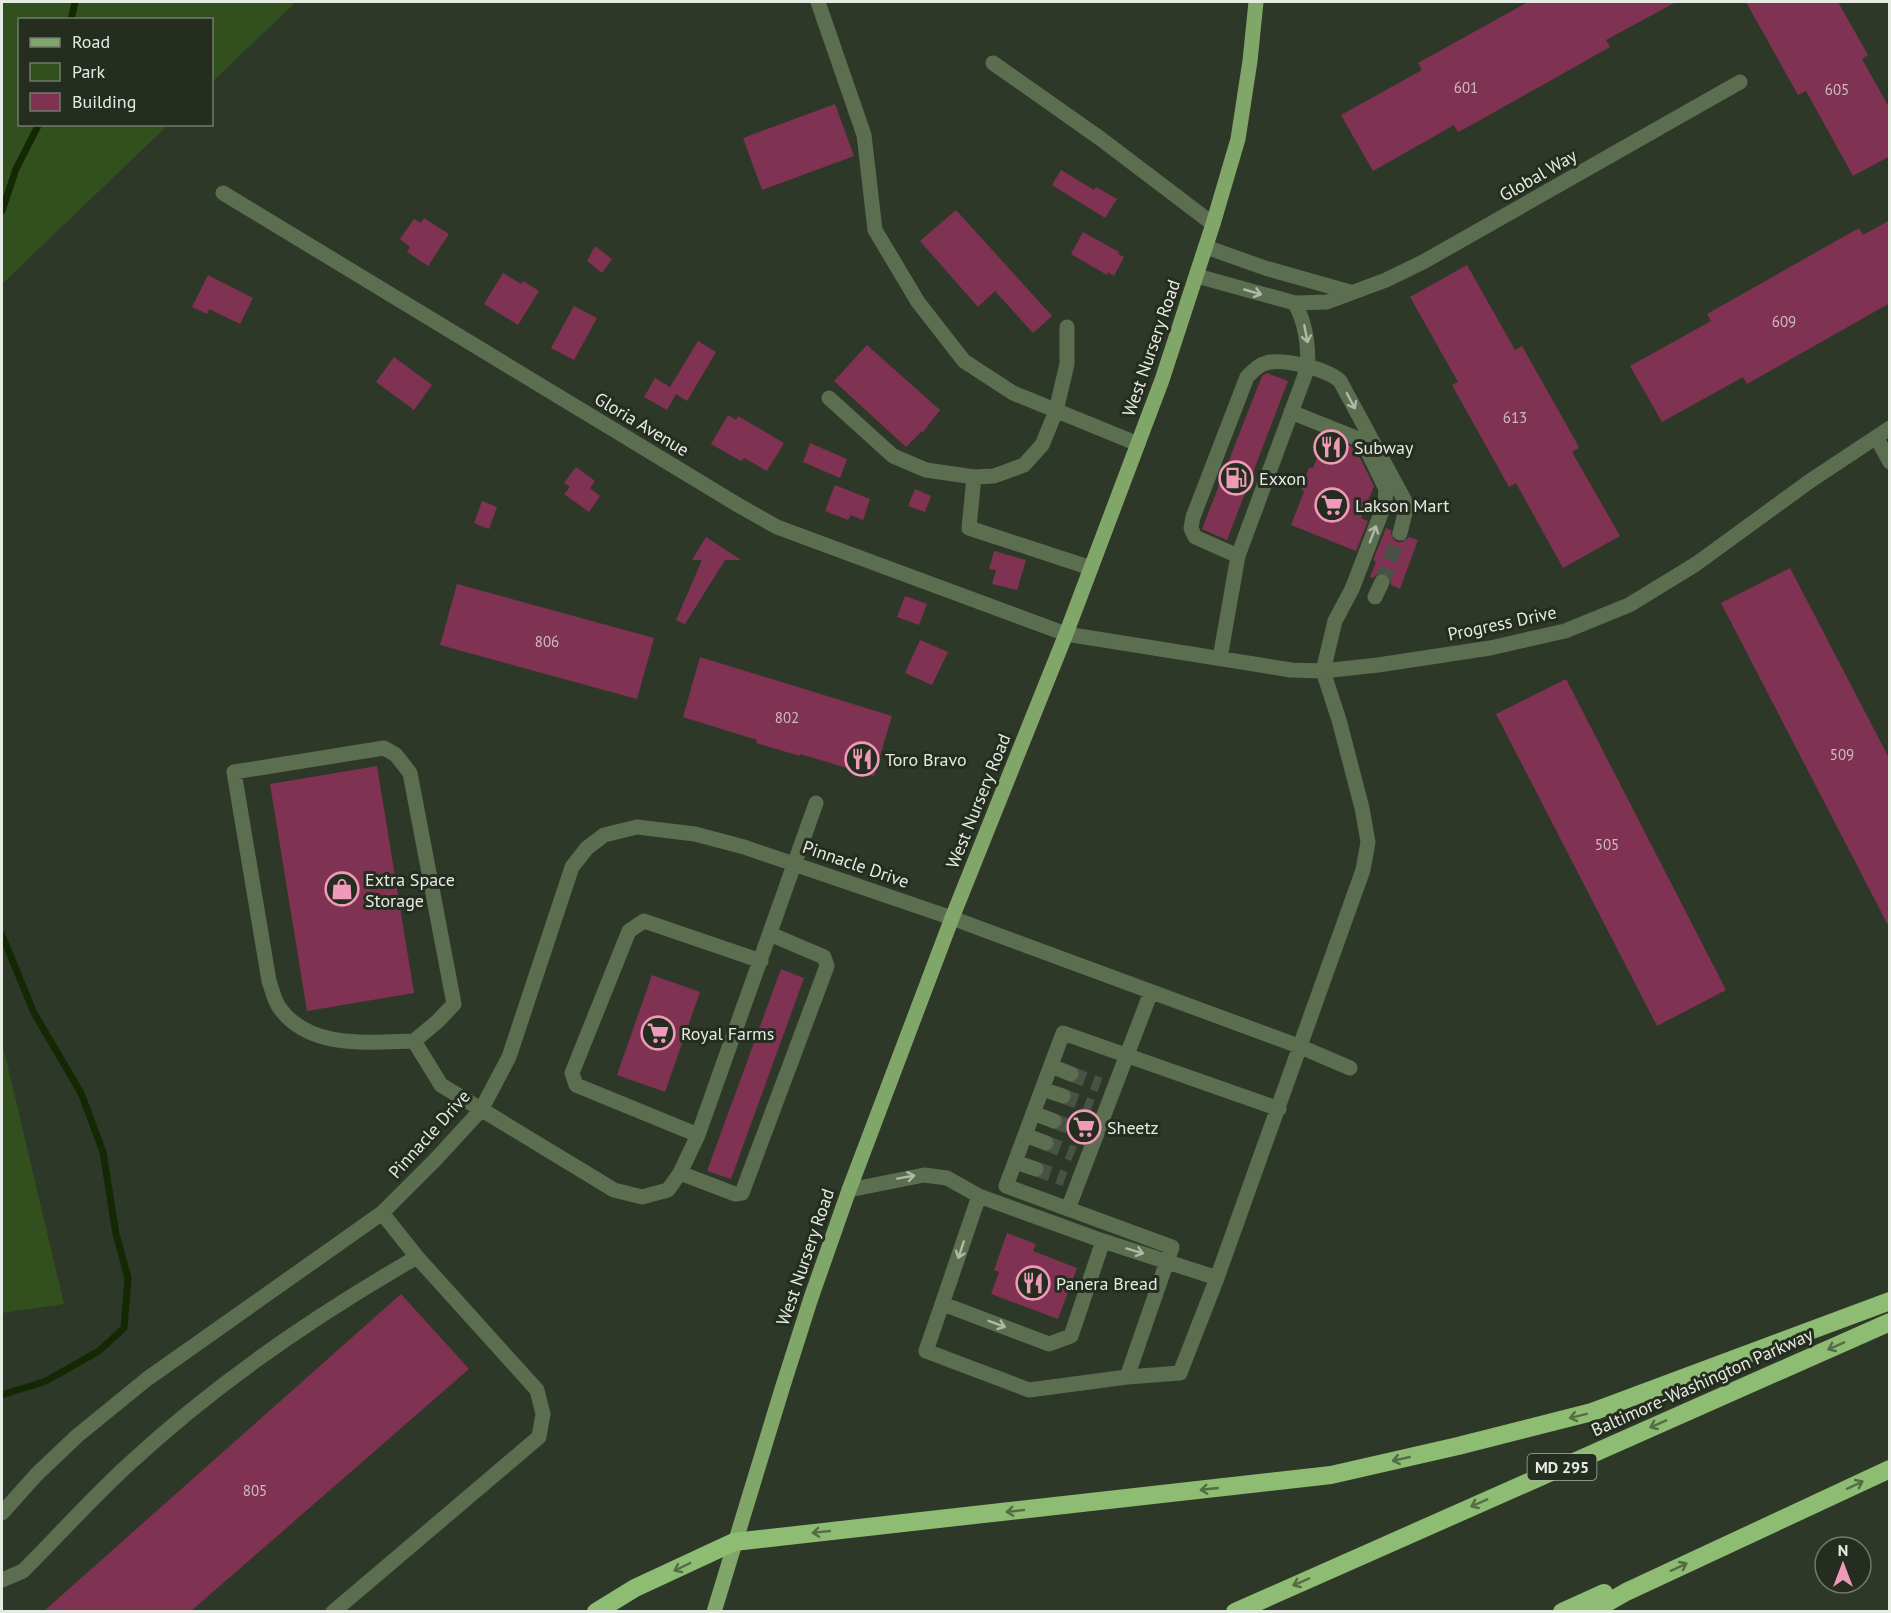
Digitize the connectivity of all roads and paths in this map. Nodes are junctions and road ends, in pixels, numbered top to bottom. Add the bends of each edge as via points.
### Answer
1 (818, 2) edge
2 (1256, 2) edge
3 (993, 63) dead end
4 (1740, 82) dead end
5 (223, 193) dead end
6 (1213, 224) junction
7 (1206, 247) junction
8 (1197, 276) junction
9 (1350, 292) junction
10 (1295, 303) junction
11 (1067, 327) dead end
12 (1308, 367) junction
13 (829, 398) dead end
14 (1056, 411) junction
15 (1291, 412) junction
16 (1890, 428) edge
17 (1876, 437) junction
18 (1138, 444) junction
19 (1890, 462) edge
20 (975, 477) junction
21 (1400, 533) tunnel mouth
22 (1238, 556) junction
23 (1091, 568) junction
24 (1382, 582) tunnel mouth
25 (1375, 597) dead end
26 (1066, 634) junction
27 (1220, 658) junction
28 (1323, 671) junction
29 (816, 802) dead end
30 (795, 864) junction
31 (952, 918) junction
32 (770, 934) junction
33 (760, 961) junction
34 (1151, 992) junction
35 (414, 1041) junction
36 (1301, 1047) junction
37 (1127, 1057) junction
38 (1051, 1066) junction
39 (1350, 1068) dead end
40 (1071, 1074) tunnel mouth
41 (1042, 1089) junction
42 (1063, 1096) tunnel mouth
43 (1279, 1109) junction
44 (480, 1110) junction
45 (1033, 1113) junction
46 (1054, 1121) tunnel mouth
47 (698, 1135) junction
48 (1024, 1135) junction
49 (1046, 1143) tunnel mouth
50 (1015, 1162) junction
51 (1036, 1169) tunnel mouth
52 (680, 1173) junction
53 (849, 1190) junction
54 (979, 1196) junction
55 (1068, 1209) junction
56 (382, 1213) junction
57 (1103, 1241) junction
58 (417, 1257) junction
59 (1167, 1261) junction
60 (1217, 1278) junction
61 (1890, 1302) edge
62 (943, 1304) junction
63 (1890, 1322) edge
64 (1127, 1377) junction
65 (1890, 1469) edge
66 (2, 1513) edge
67 (734, 1542) junction
68 (2, 1581) edge
69 (1626, 1592) junction
70 (333, 1611) edge
71 (596, 1611) edge
72 (714, 1611) edge
73 (1235, 1611) edge
74 (1562, 1611) edge
75 (1591, 1611) edge

1 - 14 street via 864,135 875,230 918,302 964,361 1013,393
2 - 6 main road, West Nursery Road via 1238,140
3 - 6 street
4 - 9 street, Global Way via 1423,262
5 - 26 street, Gloria Avenue via 777,527
6 - 7 main road, West Nursery Road
7 - 8 main road, West Nursery Road
7 - 9 street
8 -> 10 street, Global Way
8 - 18 main road, West Nursery Road
9 - 10 street, Global Way via 1327,302
10 -> 12 street via 1308,339
11 - 14 street via 1067,364
12 - 15 street
12 -> 21 street via 1334,375 1340,381 1406,503
12 - 22 street via 1280,361 1266,363 1247,377 1193,516 1191,528 1195,537
13 - 20 street via 893,456 926,470
14 - 18 street
14 - 20 street via 1042,446 1024,465 994,476
15 - 22 street
28 -> 15 street via 1335,621 1352,589 1385,503 1386,489 1365,446 1356,438
16 - 17 street, Progress Drive
17 - 19 street
17 - 28 street, Progress Drive via 1696,564 1629,605 1565,631 1490,648
18 - 23 main road, West Nursery Road
20 - 23 street via 969,528
22 - 27 street
23 - 26 main road, West Nursery Road
24 - 25 street
26 - 27 street, Progress Drive
26 - 31 main road, West Nursery Road
27 - 28 street, Progress Drive via 1291,670
28 - 36 street via 1348,753 1368,842 1353,901
29 - 30 street
30 - 31 street, Pinnacle Drive
30 - 32 street
30 - 44 street, Pinnacle Drive via 695,834 637,827 604,835 587,848 572,867 509,1057
31 - 34 street, Pinnacle Drive
31 - 53 main road, West Nursery Road
32 - 33 street
32 - 52 street via 824,957 827,966 742,1193 735,1194
33 - 47 street
33 - 47 street via 644,921 629,931 572,1073 576,1085
34 - 36 street, Pinnacle Drive
34 - 37 street
35 - 35 street via 326,1039 299,1028 278,1006 269,981 234,772 384,748 396,755 410,773 454,1004
35 - 44 street via 441,1085
36 - 39 street, Pinnacle Drive
36 - 43 street
37 - 38 street via 1063,1033
37 - 43 street
37 - 55 street via 1107,1087 1072,1181
38 - 40 street
38 - 41 street
41 - 42 street
41 - 45 street
43 - 60 street
44 - 52 street via 614,1190 642,1197 668,1190
44 - 56 street, Pinnacle Drive
45 - 46 street
45 - 48 street
47 - 52 street
48 - 49 street
48 - 50 street
50 - 51 street
50 - 55 street via 1006,1186
53 -> 54 street via 924,1175 947,1178
53 - 67 main road, West Nursery Road via 803,1321
54 - 57 street
54 -> 62 street
55 - 59 street via 1172,1247
56 - 58 street
56 - 66 street, Pinnacle Drive via 147,1379 77,1436
57 -> 59 street
62 -> 57 street via 1049,1344 1071,1336
58 - 68 street via 356,1293 226,1382 129,1464 23,1571
58 - 70 street via 537,1390 543,1414 538,1437
59 - 60 street
59 - 64 street
60 - 64 street via 1180,1373
61 -> 67 highway via 1592,1412 1331,1475
62 - 64 street via 926,1351 1029,1390
63 -> 73 highway, Baltimore-Washington Parkway / MD 295
69 -> 65 highway
67 -> 71 highway via 635,1588
67 - 72 main road, West Nursery Road
69 - 74 highway via 1610,1590
69 - 75 highway

